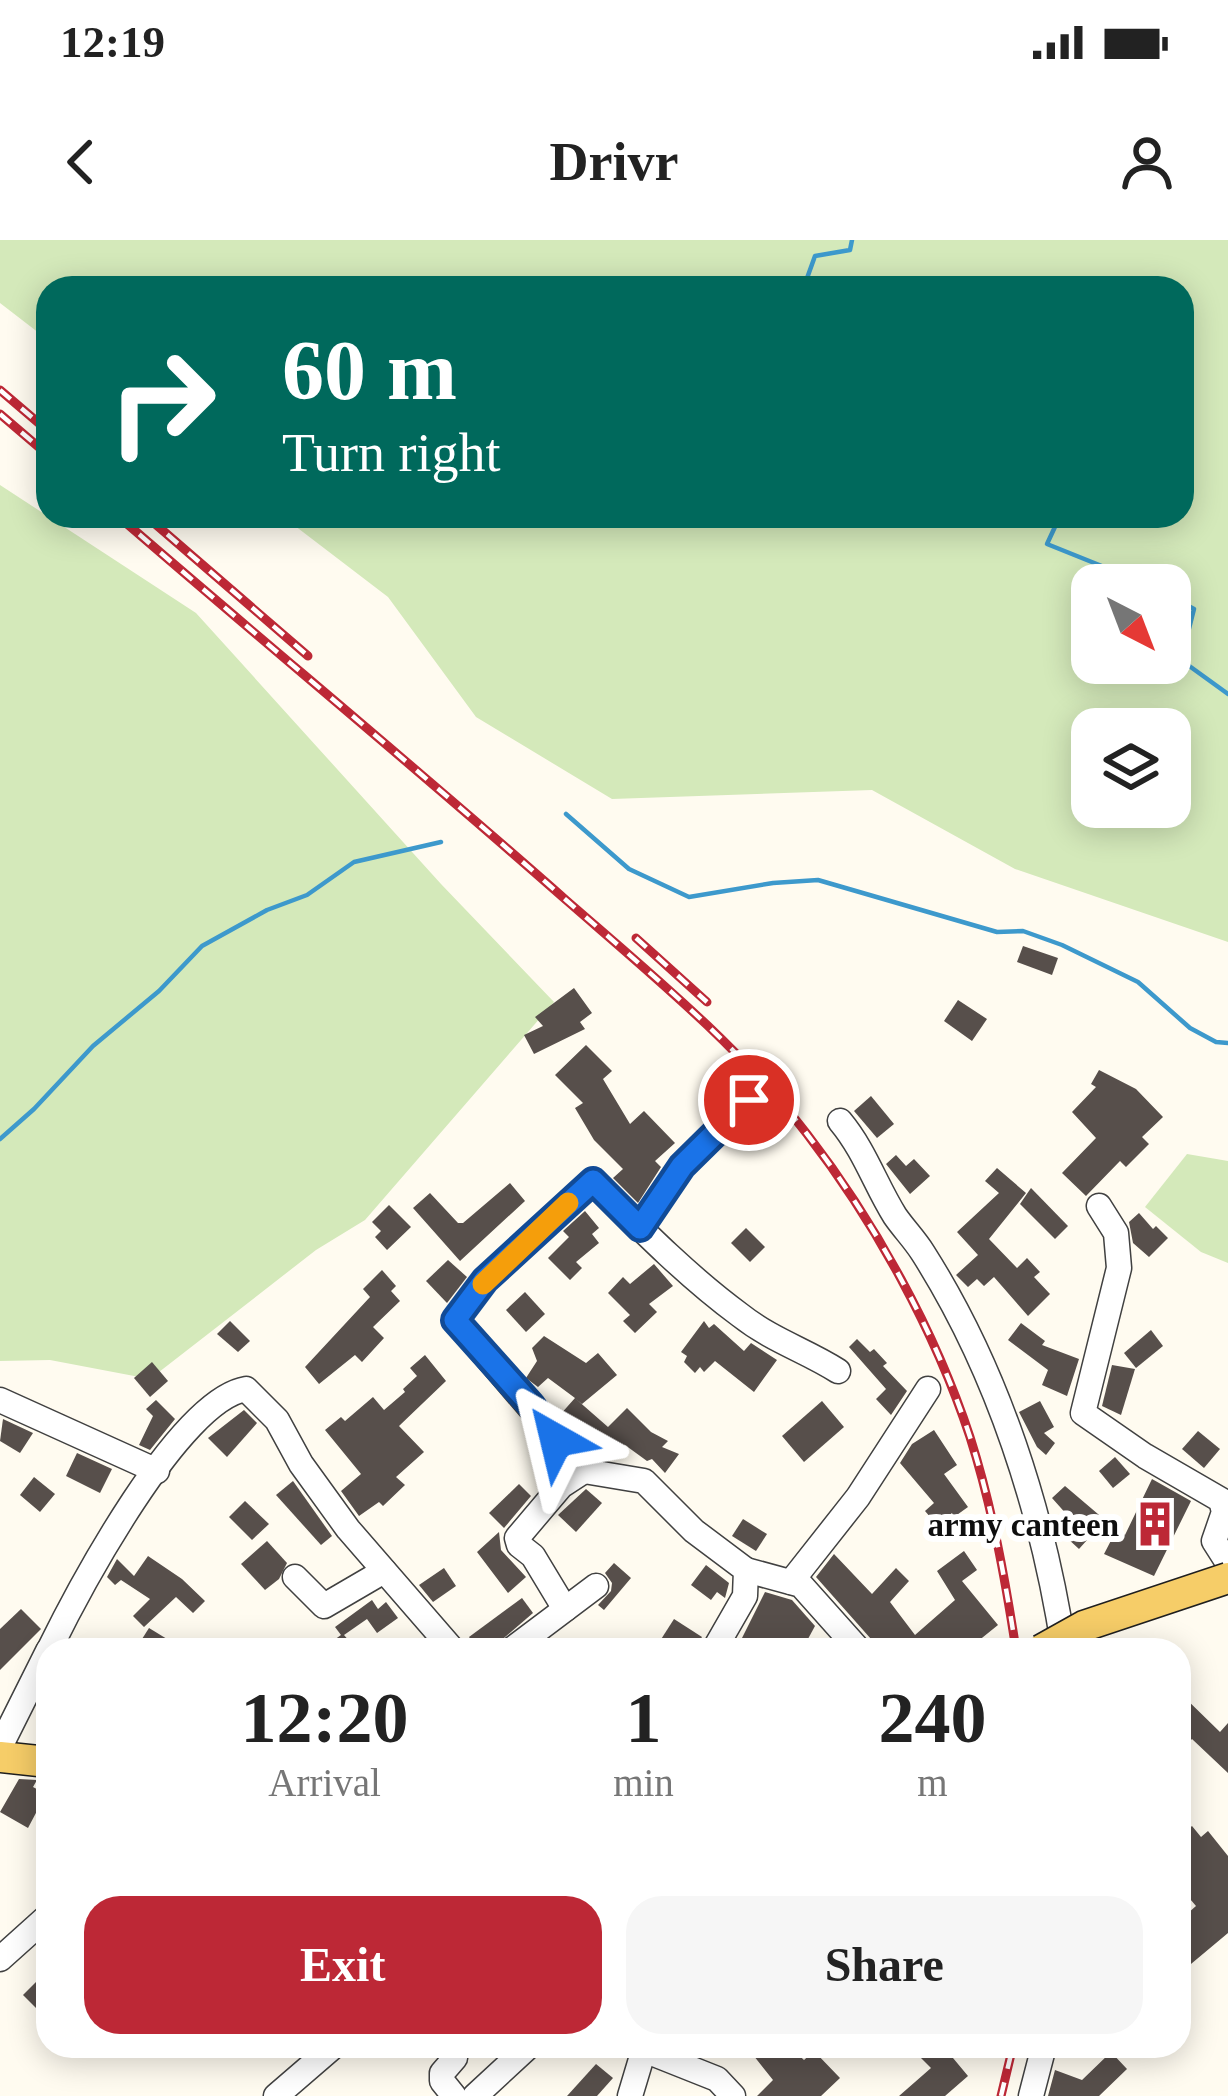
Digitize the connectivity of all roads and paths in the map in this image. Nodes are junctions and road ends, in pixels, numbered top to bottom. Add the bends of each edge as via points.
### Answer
1 (749, 1100) dead end
2 (840, 1121) dead end
3 (1099, 1206) dead end
4 (640, 1228) junction
5 (838, 1371) dead end
6 (928, 1388) dead end
7 (0, 1400) edge
8 (157, 1471) junction
9 (584, 1472) junction
10 (1228, 1563) edge
11 (746, 1570) junction
12 (384, 1571) junction
13 (295, 1577) dead end
14 (1228, 1579) edge
15 (791, 1582) junction
16 (596, 1586) dead end
17 (565, 1609) junction
18 (54, 1638) edge
19 (442, 1638) edge
20 (527, 1638) edge
21 (721, 1638) edge
22 (848, 1638) edge
23 (1062, 1638) edge
24 (1062, 1638) edge
25 (36, 1674) edge
26 (0, 1747) edge
27 (0, 1757) edge
28 (36, 1761) edge
29 (36, 1927) edge
30 (0, 1959) edge
31 (320, 2058) edge
32 (455, 2058) edge
33 (516, 2058) edge
34 (641, 2058) edge
35 (668, 2058) edge
36 (1041, 2058) edge
37 (276, 2096) edge
38 (454, 2096) edge
39 (475, 2096) edge
40 (630, 2096) edge
41 (733, 2096) edge
42 (1031, 2096) edge

1 - 4 street via 682,1166
2 - 23 street via 974,1347 1038,1516
3 - 10 street via 1116,1233 1119,1268 1084,1413 1221,1500 1214,1541
4 - 5 street via 741,1316
4 - 9 street via 593,1181 485,1280 455,1320
6 - 15 street
7 - 8 street
8 - 12 street via 202,1413 246,1389
8 - 18 street
9 - 11 street via 644,1481
9 - 17 street via 561,1486 517,1538
11 - 15 street
11 - 21 street via 745,1596
12 - 13 street via 324,1606
12 - 19 street
14 - 24 main road, bridge
15 - 22 street
16 - 17 street
17 - 20 street
25 - 26 street
27 - 28 main road
29 - 30 street
31 - 37 street
32 - 38 street via 441,2077
33 - 39 street
34 - 40 street
35 - 41 street via 717,2079
36 - 42 street

